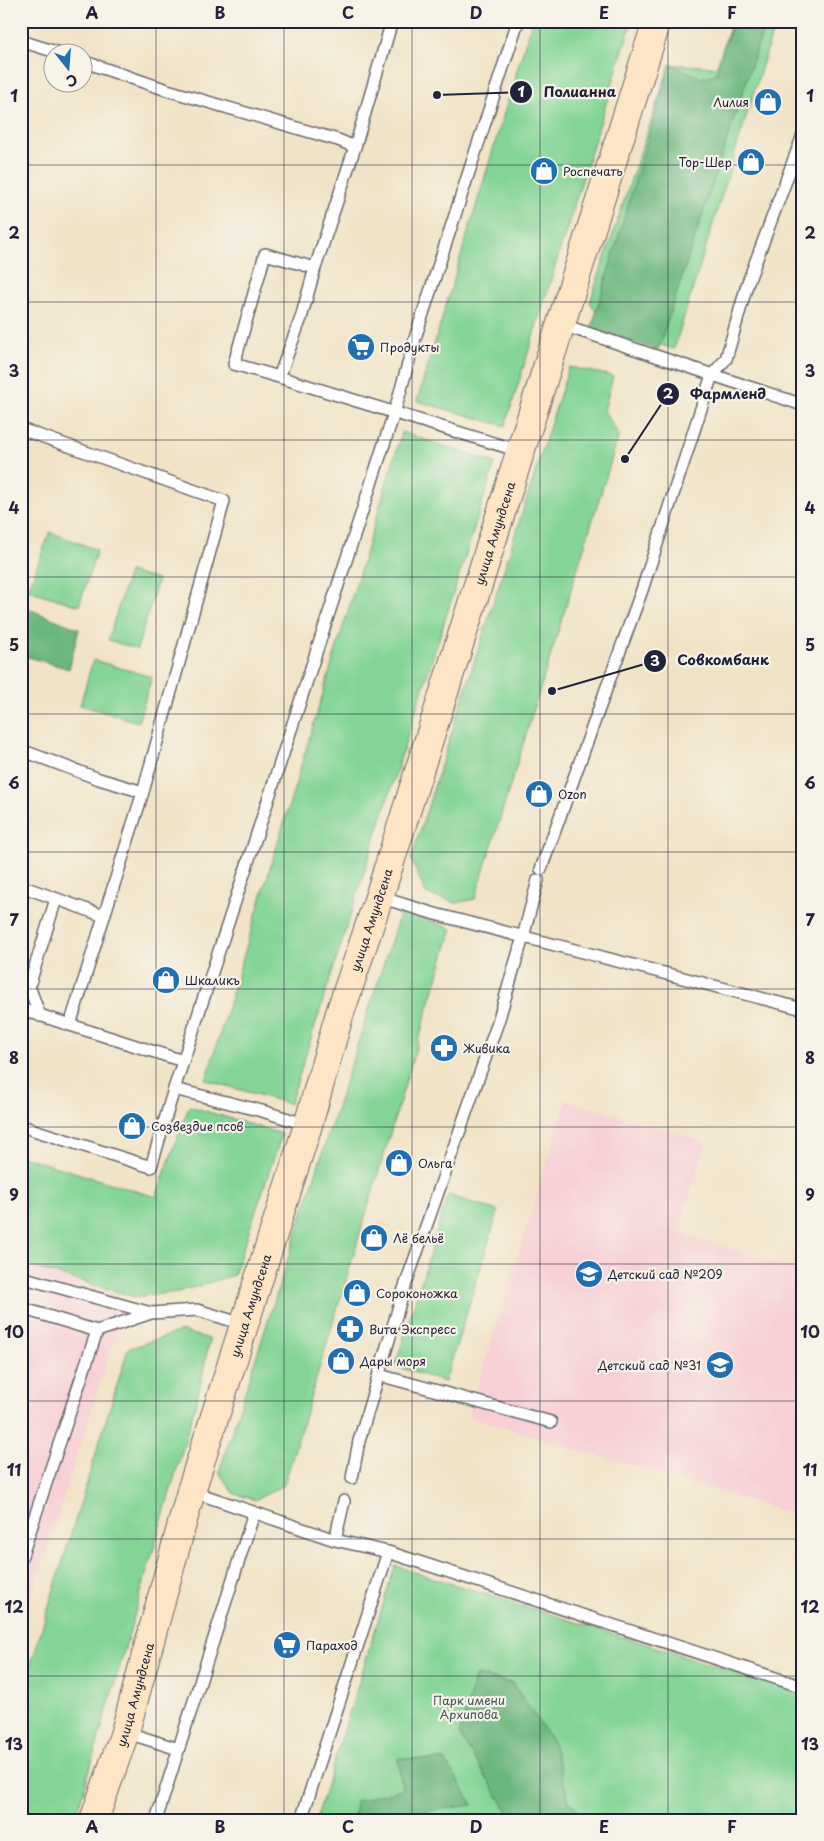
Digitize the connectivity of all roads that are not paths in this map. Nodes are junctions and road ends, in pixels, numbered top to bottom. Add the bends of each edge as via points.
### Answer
1 (392, 21) edge
2 (518, 21) edge
3 (657, 21) edge
4 (21, 41) edge
5 (42, 48) edge
6 (92, 64) edge
7 (803, 135) edge
8 (355, 147) junction
9 (315, 268) junction
10 (560, 324) junction
11 (712, 375) junction
12 (279, 377) junction
13 (803, 405) edge
14 (394, 412) junction
15 (21, 429) edge
16 (520, 451) junction
17 (21, 750) edge
18 (143, 792) junction
19 (21, 886) edge
20 (379, 896) junction
21 (56, 899) junction
22 (104, 916) junction
23 (523, 937) junction
24 (21, 1009) edge
25 (803, 1009) edge
26 (40, 1016) junction
27 (70, 1025) junction
28 (183, 1061) junction
29 (174, 1089) junction
30 (308, 1125) junction
31 (21, 1126) edge
32 (21, 1277) edge
33 (21, 1308) edge
34 (151, 1312) junction
35 (243, 1324) junction
36 (97, 1331) junction
37 (379, 1375) junction
38 (551, 1422) dead end
39 (352, 1478) dead end
40 (191, 1491) junction
41 (344, 1501) dead end
42 (254, 1513) junction
43 (335, 1540) junction
44 (388, 1552) junction
45 (21, 1558) edge
46 (803, 1687) edge
47 (125, 1732) junction
48 (178, 1749) junction
49 (94, 1820) edge
50 (156, 1820) edge
51 (301, 1820) edge

1 - 8 lane
2 - 14 lane
3 - 10 main road, улица Амундсена
4 - 5 lane
6 - 8 lane
7 - 11 lane via 747,285 726,359
8 - 9 lane
9 - 12 lane
9 - 12 lane via 265,254 234,364
10 - 11 lane
10 - 16 main road, улица Амундсена
11 - 13 lane
11 - 23 lane via 642,590 540,874
12 - 14 lane
14 - 16 lane
14 - 28 lane
15 - 18 lane via 224,501
16 - 20 main road, улица Амундсена
17 - 18 lane
18 - 22 lane
19 - 21 lane
20 - 23 lane
20 - 30 main road, улица Амундсена via 339,1016
21 - 22 lane
21 - 26 lane via 29,986
22 - 27 lane
23 - 25 lane
23 - 37 lane via 498,1022 404,1289
24 - 26 lane
26 - 27 lane
27 - 28 lane
28 - 29 lane
29 - 30 lane
29 - 31 lane via 151,1167
30 - 35 main road, улица Амундсена
32 - 34 lane
33 - 36 lane
34 - 35 lane via 197,1310
34 - 36 lane
35 - 40 main road, улица Амундсена
36 - 45 lane
37 - 38 lane
37 - 39 lane
40 - 42 lane
40 - 47 main road, улица Амундсена
41 - 43 lane
42 - 43 lane
42 - 48 lane
43 - 44 lane
44 - 46 lane
44 - 51 lane
47 - 48 lane
47 - 49 main road, улица Амундсена
48 - 50 lane

